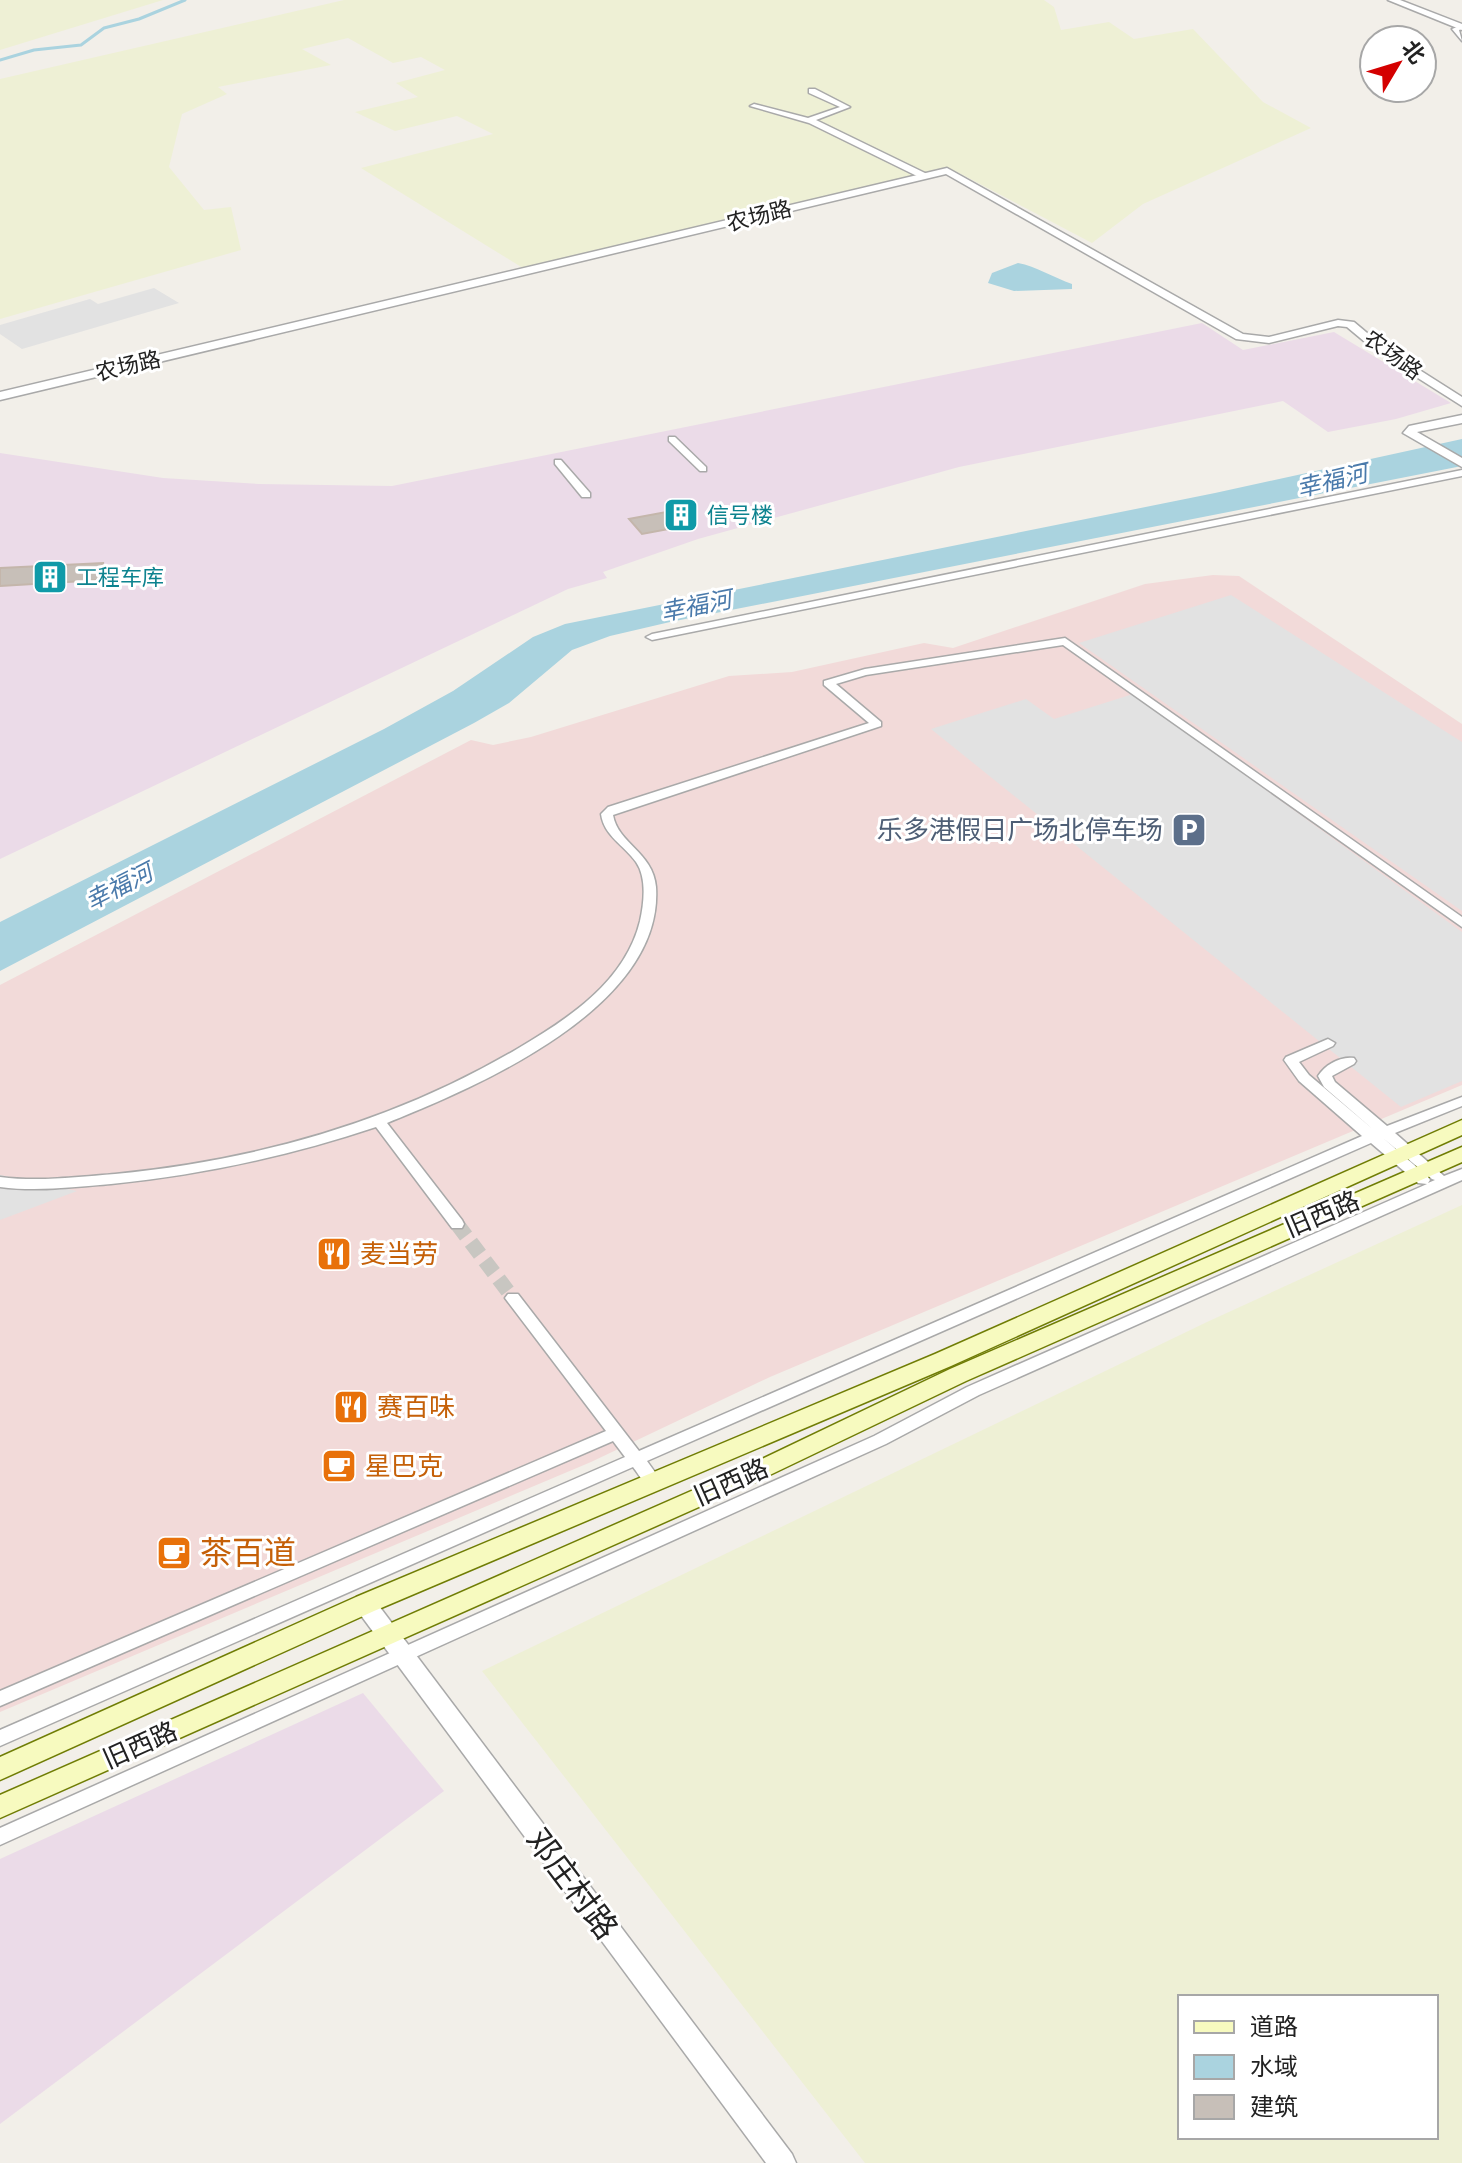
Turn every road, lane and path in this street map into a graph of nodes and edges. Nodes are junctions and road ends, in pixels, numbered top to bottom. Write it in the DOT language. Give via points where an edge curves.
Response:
graph roads {
  1 [pos="1392,0"];
  2 [pos="1462,27"];
  3 [pos="1462,39"];
  4 [pos="812,91"];
  5 [pos="754,106"];
  6 [pos="809,120"];
  7 [pos="924,176"];
  8 [pos="0,396"];
  9 [pos="1462,402"];
  10 [pos="1462,419"];
  11 [pos="672,439"];
  12 [pos="558,462"];
  13 [pos="1462,463"];
  14 [pos="703,469"];
  15 [pos="1462,473"];
  16 [pos="586,495"];
  17 [pos="652,637"];
  18 [pos="1462,923"];
  19 [pos="1328,1043"];
  20 [pos="1349,1061"];
  21 [pos="1462,1101"];
  22 [pos="379,1122"];
  23 [pos="1462,1127"];
  24 [pos="1390,1144"];
  25 [pos="1462,1154"];
  26 [pos="1462,1174"];
  27 [pos="1430,1178"];
  28 [pos="0,1182"];
  29 [pos="457,1224"];
  30 [pos="513,1298"];
  31 [pos="616,1433"];
  32 [pos="635,1458"];
  33 [pos="654,1482"];
  34 [pos="365,1604"];
  35 [pos="386,1635"];
  36 [pos="402,1657"];
  37 [pos="0,1699"];
  38 [pos="0,1738"];
  39 [pos="0,1769"];
  40 [pos="0,1807"];
  41 [pos="0,1837"];
  42 [pos="782,2163"];
  1 -- 2 [label="street"];
  2 -- 3 [label="street" via="1455,29"];
  4 -- 6 [label="street" via="846,107"];
  5 -- 6 [label="street"];
  6 -- 7 [label="street"];
  7 -- 8 [label="street, 农场路"];
  7 -- 9 [label="street, 农场路" via="947,171 1240,337 1269,340 1350,324"];
  10 -- 13 [label="street" via="1409,433"];
  11 -- 14 [label="street"];
  12 -- 16 [label="street"];
  15 -- 17 [label="street"];
  18 -- 22 [label="street" via="1065,641 865,672 828,683 877,724 607,814 609,824 645,867 648,881 646,924 636,954 620,976 586,1008 515,1057"];
  19 -- 24 [label="street" via="1291,1060 1304,1078"];
  20 -- 24 [label="street" via="1325,1076"];
  21 -- 24 [label="street"];
  22 -- 28 [label="street" via="304,1146 174,1173"];
  22 -- 29 [label="street"];
  23 -- 24 [label="main road, 旧西路"];
  24 -- 27 [label="street"];
  24 -- 32 [label="street" via="1335,1152"];
  24 -- 33 [label="main road, 旧西路" via="943,1360"];
  25 -- 27 [label="main road, 旧西路"];
  26 -- 27 [label="street"];
  27 -- 35 [label="main road, 旧西路" via="1301,1223"];
  27 -- 36 [label="street" via="973,1391 880,1440"];
  30 -- 31 [label="street"];
  31 -- 32 [label="street"];
  31 -- 37 [label="street"];
  32 -- 33 [label="street"];
  32 -- 38 [label="street"];
  33 -- 34 [label="main road, 旧西路"];
  34 -- 35 [label="street, 邓庄村路"];
  34 -- 39 [label="main road, 旧西路"];
  35 -- 36 [label="street, 邓庄村路"];
  35 -- 40 [label="main road, 旧西路"];
  36 -- 41 [label="street"];
  36 -- 42 [label="street, 邓庄村路"];
}
